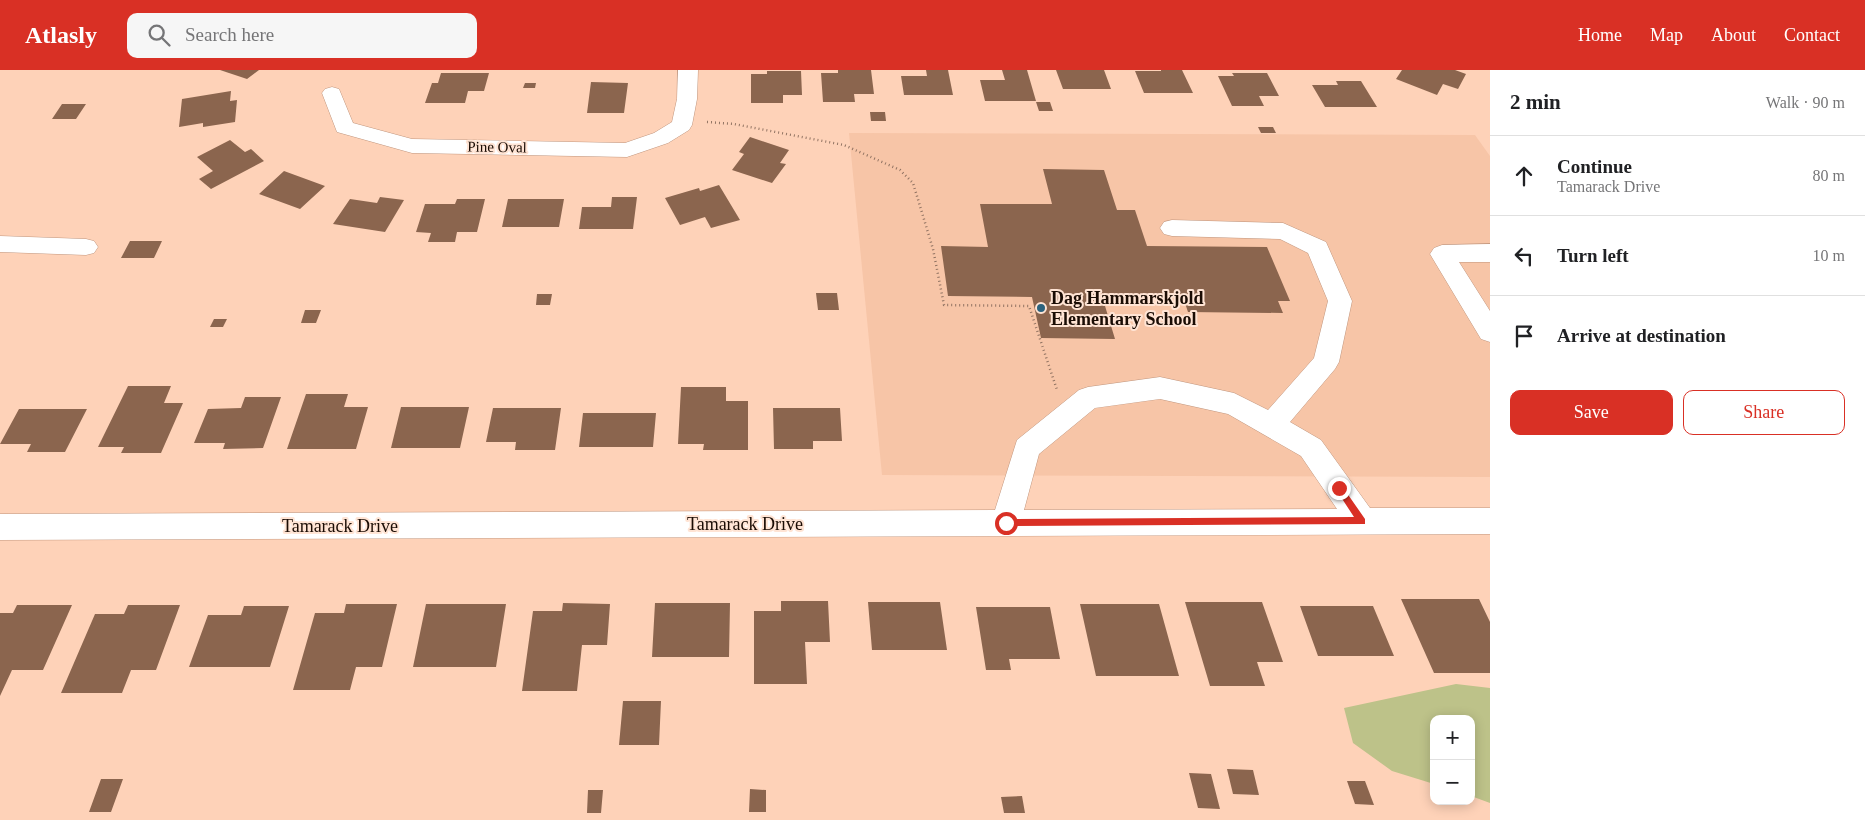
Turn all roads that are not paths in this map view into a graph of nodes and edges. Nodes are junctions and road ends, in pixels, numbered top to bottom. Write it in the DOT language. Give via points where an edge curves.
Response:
graph roads {
  1 [pos="688,70"];
  2 [pos="332,93"];
  3 [pos="1172,228"];
  4 [pos="0,244"];
  5 [pos="86,247"];
  6 [pos="1490,253"];
  7 [pos="1490,332"];
  8 [pos="1271,425"];
  9 [pos="1362,521"];
  10 [pos="1490,521"];
  11 [pos="1006,523"];
  12 [pos="0,527"];
  1 -- 2 [label="street, Pine Oval" via="682,125 661,138 627,150 412,146 344,126"];
  3 -- 8 [label="street" via="1283,231 1318,248 1340,301 1326,362"];
  4 -- 5 [label="street"];
  6 -- 7 [label="street" via="1442,254"];
  8 -- 9 [label="street" via="1311,448"];
  8 -- 11 [label="street" via="1234,404 1160,388 1088,398 1027,448"];
  9 -- 10 [label="street, Tamarack Drive"];
  9 -- 11 [label="street, Tamarack Drive"];
  11 -- 12 [label="street, Tamarack Drive"];
}
